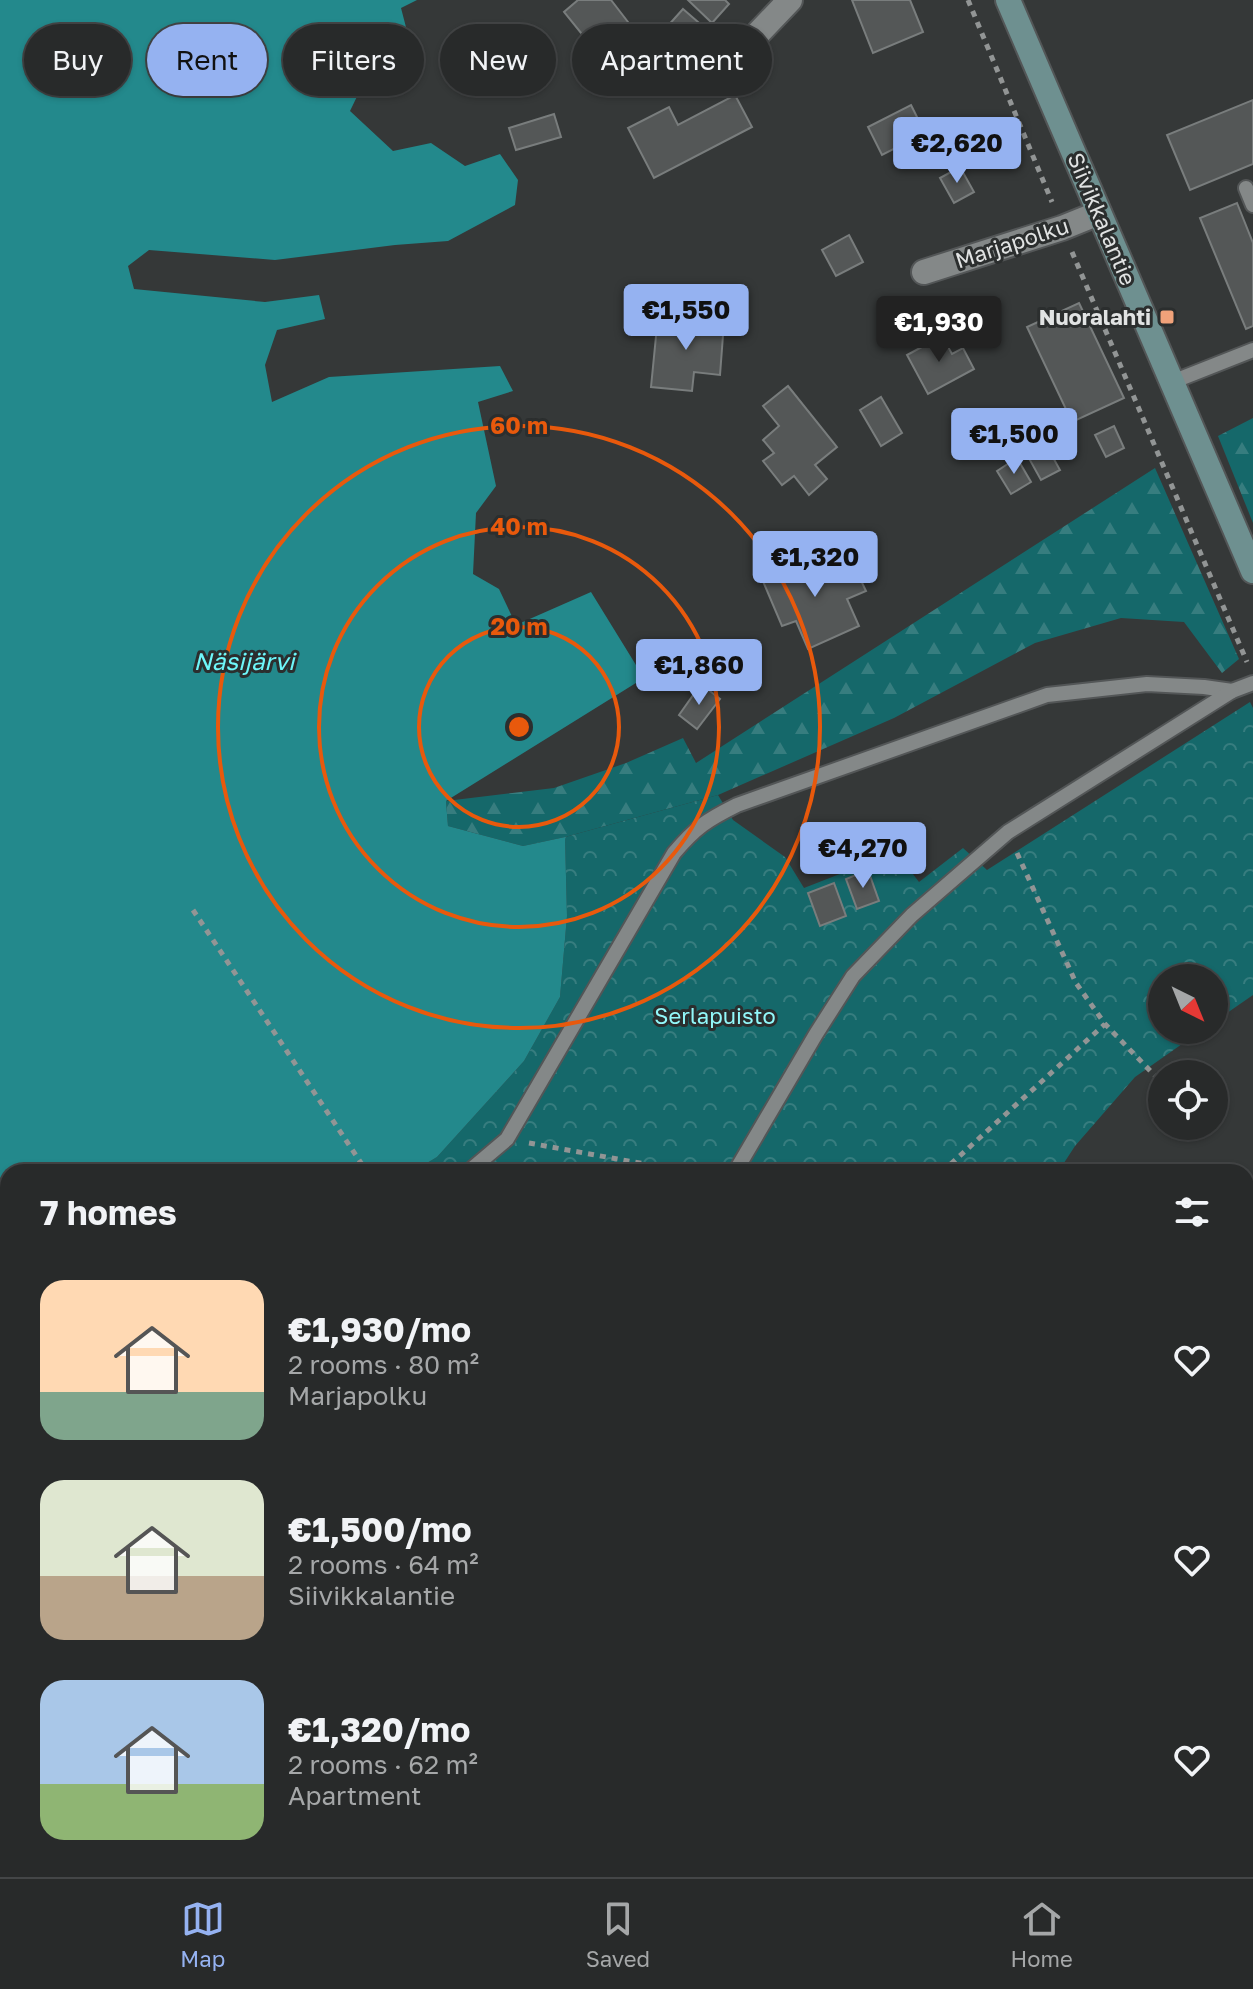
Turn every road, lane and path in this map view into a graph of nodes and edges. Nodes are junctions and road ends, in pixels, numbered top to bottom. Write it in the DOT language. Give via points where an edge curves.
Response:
graph roads {
  1 [pos="790,0"];
  2 [pos="968,0"];
  3 [pos="1008,0"];
  4 [pos="767,24"];
  5 [pos="1246,188"];
  6 [pos="1253,205"];
  7 [pos="1099,213"];
  8 [pos="1062,228"];
  9 [pos="924,272"];
  10 [pos="1253,350"];
  11 [pos="1172,382"];
  12 [pos="1253,571"];
  13 [pos="1248,664"];
  14 [pos="1253,683"];
  15 [pos="1232,691"];
  16 [pos="1008,832"];
  17 [pos="193,910"];
  18 [pos="1105,1024"];
  19 [pos="1148,1069"];
  20 [pos="507,1139"];
  21 [pos="362,1164"];
  22 [pos="477,1164"];
  23 [pos="645,1164"];
  24 [pos="740,1164"];
  25 [pos="951,1164"];
  1 -- 4 [label="street"];
  2 -- 8 [label="path"];
  3 -- 7 [label="main road, Siivikkalantie"];
  5 -- 6 [label="lane"];
  7 -- 8 [label="street, Marjapolku"];
  7 -- 11 [label="main road, Siivikkalantie"];
  8 -- 9 [label="street, Marjapolku"];
  8 -- 13 [label="path"];
  10 -- 11 [label="lane"];
  11 -- 12 [label="main road, Siivikkalantie"];
  14 -- 15 [label="lane"];
  15 -- 16 [label="lane"];
  15 -- 20 [label="lane" via="1147,684 1047,695 710,818 674,853"];
  16 -- 18 [label="path" via="1076,983"];
  16 -- 24 [label="lane" via="912,915 853,976"];
  17 -- 21 [label="path"];
  18 -- 19 [label="path"];
  18 -- 25 [label="path"];
  20 -- 22 [label="lane"];
  20 -- 23 [label="path"];
}
